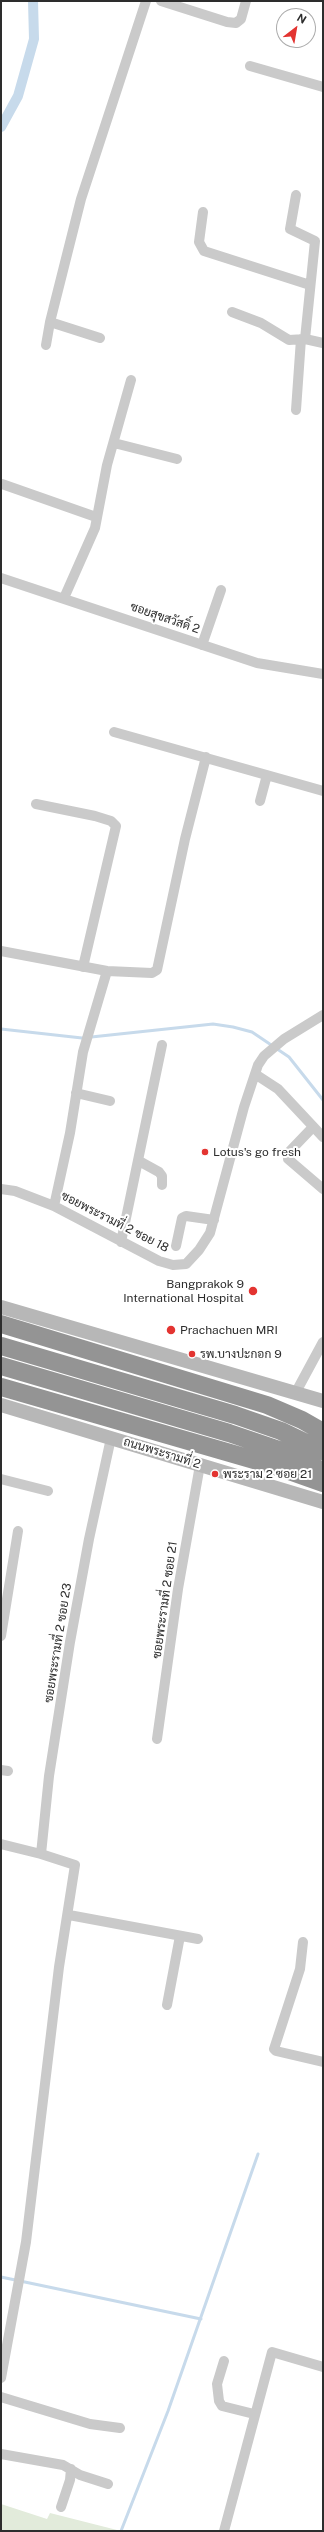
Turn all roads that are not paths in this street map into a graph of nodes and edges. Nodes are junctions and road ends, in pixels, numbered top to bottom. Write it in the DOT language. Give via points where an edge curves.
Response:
graph roads {
  1 [pos="146,1"];
  2 [pos="161,1"];
  3 [pos="246,1"];
  4 [pos="250,66"];
  5 [pos="323,87"];
  6 [pos="296,195"];
  7 [pos="203,212"];
  8 [pos="310,285"];
  9 [pos="232,312"];
  10 [pos="50,322"];
  11 [pos="100,338"];
  12 [pos="303,339"];
  13 [pos="323,343"];
  14 [pos="46,345"];
  15 [pos="132,380"];
  16 [pos="296,410"];
  17 [pos="114,443"];
  18 [pos="177,459"];
  19 [pos="2,484"];
  20 [pos="96,518"];
  21 [pos="1,578"];
  22 [pos="221,590"];
  23 [pos="64,598"];
  24 [pos="202,645"];
  25 [pos="323,674"];
  26 [pos="114,732"];
  27 [pos="206,757"];
  28 [pos="267,775"];
  29 [pos="323,791"];
  30 [pos="260,801"];
  31 [pos="36,804"];
  32 [pos="1,951"];
  33 [pos="83,967"];
  34 [pos="107,971"];
  35 [pos="323,1015"];
  36 [pos="162,1045"];
  37 [pos="255,1074"];
  38 [pos="76,1093"];
  39 [pos="110,1101"];
  40 [pos="313,1127"];
  41 [pos="323,1137"];
  42 [pos="139,1161"];
  43 [pos="162,1185"];
  44 [pos="1,1189"];
  45 [pos="323,1189"];
  46 [pos="54,1206"];
  47 [pos="214,1220"];
  48 [pos="121,1242"];
  49 [pos="176,1246"];
  50 [pos="1,1307"];
  51 [pos="1,1324"];
  52 [pos="1,1340"];
  53 [pos="323,1342"];
  54 [pos="1,1346"];
  55 [pos="1,1366"];
  56 [pos="1,1370"];
  57 [pos="1,1387"];
  58 [pos="296,1392"];
  59 [pos="323,1401"];
  60 [pos="1,1405"];
  61 [pos="323,1432"];
  62 [pos="111,1438"];
  63 [pos="323,1440"];
  64 [pos="323,1450"];
  65 [pos="200,1465"];
  66 [pos="323,1472"];
  67 [pos="1,1479"];
  68 [pos="323,1483"];
  69 [pos="48,1491"];
  70 [pos="323,1502"];
  71 [pos="18,1531"];
  72 [pos="1,1636"];
  73 [pos="157,1739"];
  74 [pos="1,1844"];
  75 [pos="41,1854"];
  76 [pos="69,1915"];
  77 [pos="180,1936"];
  78 [pos="198,1939"];
  79 [pos="303,1942"];
  80 [pos="167,2004"];
  81 [pos="323,2062"];
  82 [pos="224,2361"];
  83 [pos="323,2367"];
  84 [pos="1,2378"];
  85 [pos="1,2397"];
  86 [pos="254,2414"];
  87 [pos="120,2428"];
  88 [pos="1,2454"];
  89 [pos="71,2469"];
  90 [pos="108,2484"];
  91 [pos="61,2507"];
  92 [pos="224,2531"];
  1 -- 10 [label="street" via="81,199"];
  2 -- 3 [label="street" via="236,23 241,19"];
  4 -- 5 [label="street"];
  6 -- 8 [label="street" via="291,231 315,240"];
  7 -- 8 [label="street" via="198,242 204,252"];
  8 -- 12 [label="street"];
  9 -- 12 [label="street" via="262,323 289,340"];
  10 -- 11 [label="street"];
  10 -- 14 [label="street"];
  12 -- 13 [label="street"];
  12 -- 16 [label="street"];
  15 -- 17 [label="street"];
  17 -- 18 [label="street"];
  17 -- 20 [label="street"];
  19 -- 20 [label="street"];
  20 -- 23 [label="street" via="95,528"];
  21 -- 23 [label="street, ซอยสุขสวัสดิ์ 2"];
  22 -- 24 [label="street"];
  23 -- 24 [label="street, ซอยสุขสวัสดิ์ 2"];
  24 -- 25 [label="street, ซอยสุขสวัสดิ์ 2" via="257,663"];
  26 -- 27 [label="street"];
  27 -- 28 [label="street"];
  27 -- 34 [label="street" via="185,839 157,970 152,973"];
  28 -- 29 [label="street"];
  28 -- 30 [label="street"];
  31 -- 33 [label="street" via="95,816 111,821 116,826"];
  32 -- 33 [label="street"];
  33 -- 34 [label="street"];
  34 -- 38 [label="street" via="88,1033"];
  35 -- 37 [label="street, ซอยพระรามที่ 2 ซอย 18" via="284,1039 264,1056"];
  36 -- 42 [label="street"];
  37 -- 40 [label="street" via="278,1089"];
  37 -- 47 [label="street, ซอยพระรามที่ 2 ซอย 18"];
  38 -- 39 [label="street"];
  38 -- 46 [label="street"];
  40 -- 41 [label="street"];
  40 -- 45 [label="street" via="290,1151 288,1159"];
  42 -- 43 [label="street" via="159,1172"];
  42 -- 48 [label="street"];
  44 -- 46 [label="street, ซอยพระรามที่ 2 ซอย 18" via="15,1191"];
  46 -- 48 [label="street, ซอยพระรามที่ 2 ซอย 18"];
  47 -- 48 [label="street, ซอยพระรามที่ 2 ซอย 18" via="199,1250 186,1264 173,1265 159,1261"];
  47 -- 49 [label="street" via="186,1216 182,1218"];
  50 -- 58 [label="main road"];
  51 -- 61 [label="highway" via="246,1398 286,1412"];
  52 -- 63 [label="highway" via="274,1419"];
  53 -- 58 [label="street"];
  54 -- 64 [label="highway" via="235,1415 281,1431"];
  55 -- 66 [label="highway" via="229,1433 279,1450"];
  56 -- 66 [label="highway" via="272,1451"];
  57 -- 68 [label="highway" via="276,1466"];
  58 -- 59 [label="main road"];
  60 -- 62 [label="main road, ถนนพระรามที่ 2"];
  62 -- 65 [label="main road, ถนนพระรามที่ 2"];
  62 -- 75 [label="street, ซอยพระรามที่ 2 ซอย 23" via="70,1642 49,1776"];
  65 -- 70 [label="main road, ถนนพระรามที่ 2"];
  65 -- 73 [label="street, ซอยพระรามที่ 2 ซอย 21" via="178,1589"];
  67 -- 69 [label="street"];
  71 -- 72 [label="street"];
  74 -- 75 [label="street"];
  75 -- 76 [label="street" via="75,1865"];
  76 -- 77 [label="street"];
  76 -- 84 [label="street" via="59,1967 40,2136"];
  77 -- 78 [label="street"];
  77 -- 80 [label="street"];
  79 -- 81 [label="street" via="300,1969 274,2049 276,2052"];
  82 -- 86 [label="street" via="217,2384 222,2406"];
  83 -- 86 [label="street" via="272,2352"];
  85 -- 87 [label="street" via="90,2424"];
  86 -- 92 [label="street"];
  88 -- 89 [label="street" via="63,2465"];
  89 -- 90 [label="street" via="95,2481"];
  89 -- 91 [label="street"];
}
